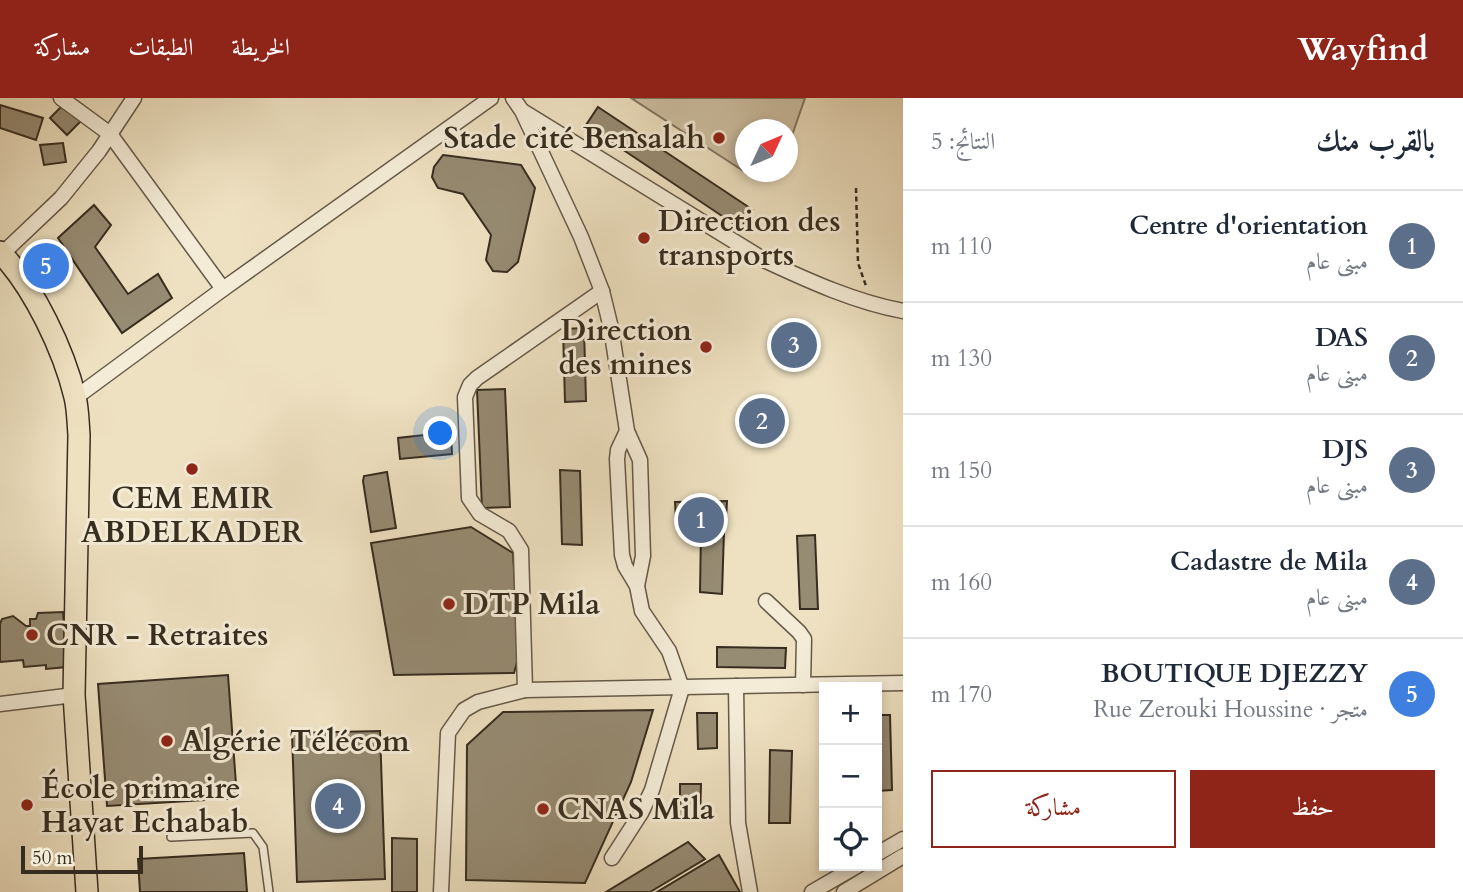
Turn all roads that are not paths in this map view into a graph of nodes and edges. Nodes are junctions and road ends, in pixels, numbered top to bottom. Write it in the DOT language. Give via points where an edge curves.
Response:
graph roads {
  1 [pos="61,98"];
  2 [pos="134,98"];
  3 [pos="491,98"];
  4 [pos="513,98"];
  5 [pos="522,111"];
  6 [pos="110,134"];
  7 [pos="1,253"];
  8 [pos="223,289"];
  9 [pos="602,291"];
  10 [pos="903,311"];
  11 [pos="75,398"];
  12 [pos="627,430"];
  13 [pos="637,586"];
  14 [pos="766,601"];
  15 [pos="903,683"];
  16 [pos="803,685"];
  17 [pos="736,686"];
  18 [pos="682,688"];
  19 [pos="525,690"];
  20 [pos="74,695"];
  21 [pos="0,704"];
  22 [pos="172,837"];
  23 [pos="903,839"];
  24 [pos="882,851"];
  25 [pos="903,856"];
  26 [pos="612,858"];
  27 [pos="848,871"];
  28 [pos="87,892"];
  29 [pos="269,892"];
  30 [pos="441,892"];
  31 [pos="750,892"];
  32 [pos="812,892"];
  33 [pos="844,892"];
  1 -- 6 [label="street"];
  2 -- 6 [label="street"];
  3 -- 8 [label="street"];
  4 -- 5 [label="street"];
  5 -- 9 [label="street"];
  5 -- 10 [label="street" via="766,261 808,281"];
  6 -- 7 [label="street" via="61,198"];
  6 -- 8 [label="street"];
  7 -- 11 [label="main road" via="43,316"];
  8 -- 11 [label="street"];
  9 -- 12 [label="street"];
  9 -- 19 [label="street" via="477,377 465,397 469,498 480,514 509,531 521,550"];
  11 -- 20 [label="main road" via="79,435"];
  12 -- 13 [label="street" via="640,460 643,556"];
  12 -- 13 [label="street" via="618,450 618,510 622,555"];
  13 -- 18 [label="street" via="642,611 669,651"];
  14 -- 16 [label="street" via="804,639"];
  15 -- 16 [label="street"];
  16 -- 17 [label="street"];
  17 -- 18 [label="street"];
  17 -- 31 [label="street" via="738,822"];
  18 -- 19 [label="street"];
  18 -- 26 [label="street" via="652,790"];
  19 -- 30 [label="street" via="478,702 464,710 448,733"];
  20 -- 21 [label="street"];
  20 -- 28 [label="main road"];
  22 -- 29 [label="lane" via="253,833 263,848"];
  23 -- 24 [label="street"];
  25 -- 33 [label="street"];
  27 -- 32 [label="street"];
}
